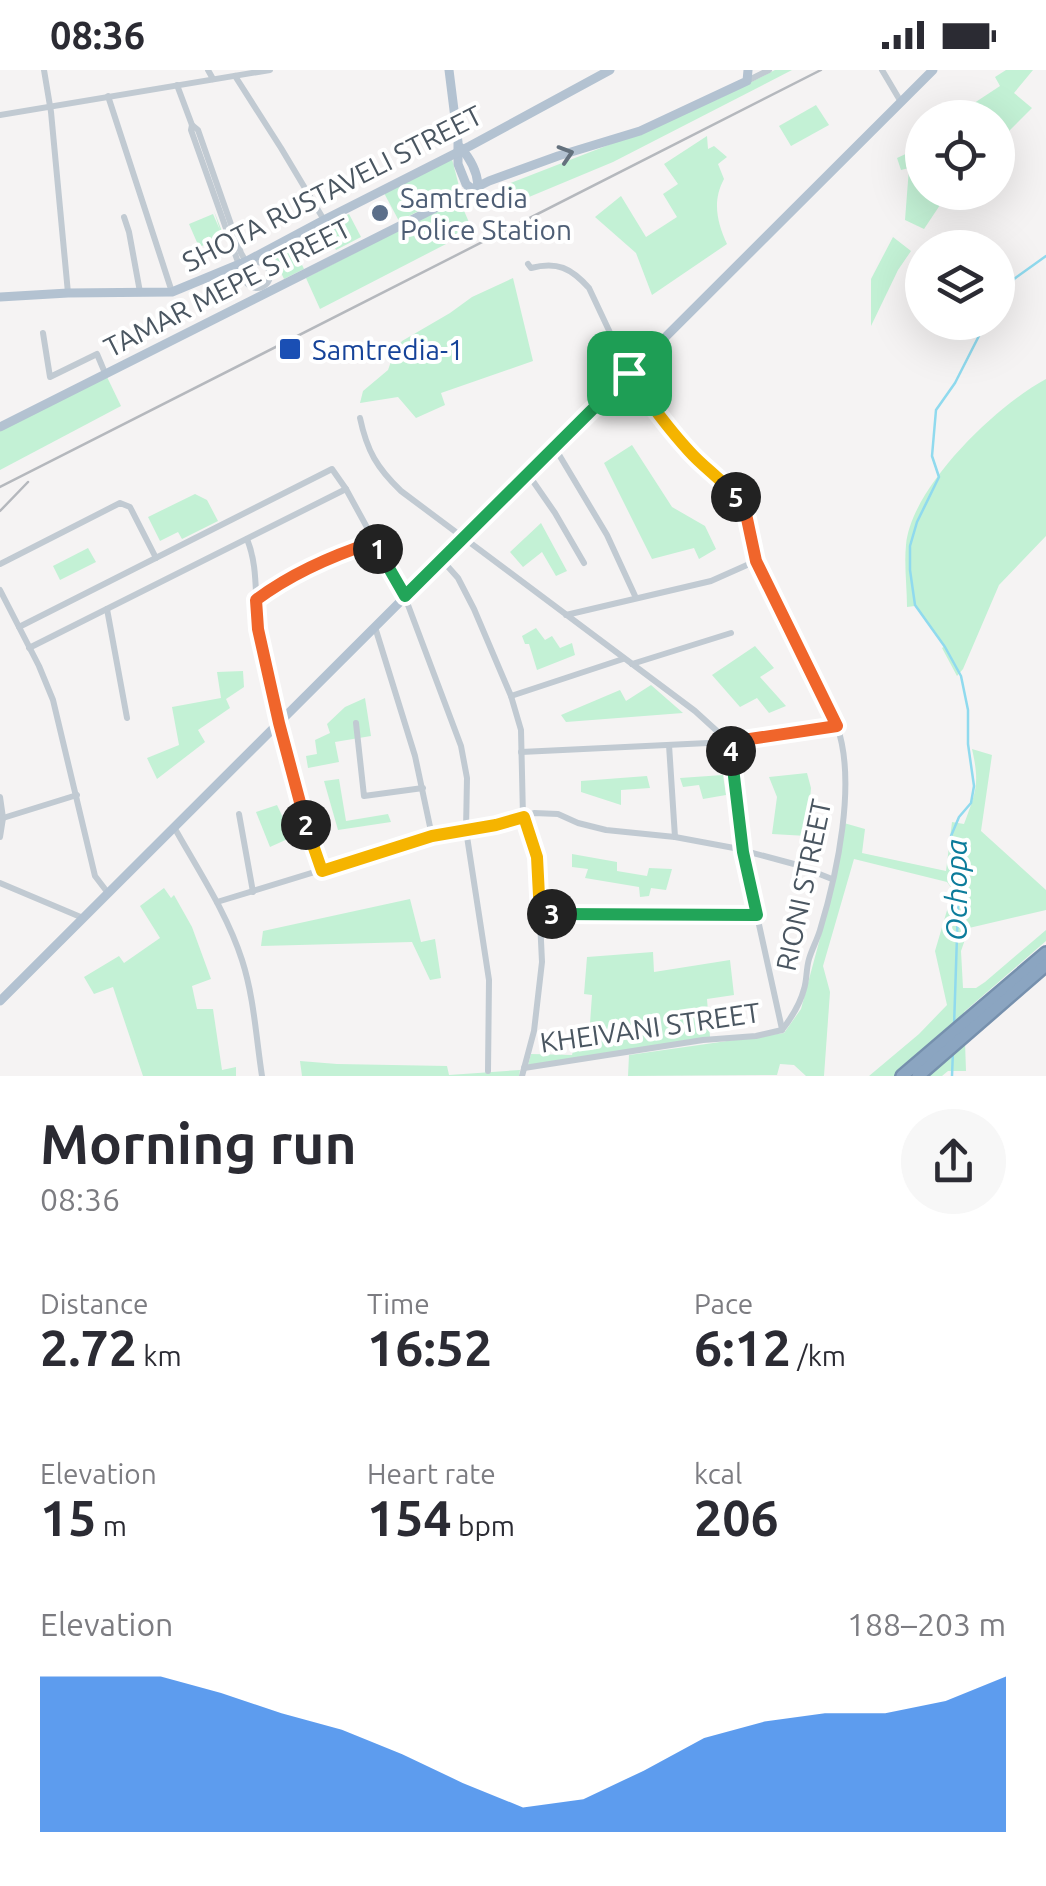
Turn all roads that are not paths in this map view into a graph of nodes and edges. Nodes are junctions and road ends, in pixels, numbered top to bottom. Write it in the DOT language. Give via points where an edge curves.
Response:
graph roads {
  1 [pos="44,70"];
  2 [pos="208,70"];
  3 [pos="270,70"];
  4 [pos="449,70"];
  5 [pos="610,70"];
  6 [pos="769,70"];
  7 [pos="882,70"];
  8 [pos="934,70"];
  9 [pos="747,75"];
  10 [pos="234,76"];
  11 [pos="213,79"];
  12 [pos="177,85"];
  13 [pos="108,96"];
  14 [pos="902,102"];
  15 [pos="50,105"];
  16 [pos="0,115"];
  17 [pos="459,150"];
  18 [pos="475,188"];
  19 [pos="124,217"];
  20 [pos="324,220"];
  21 [pos="528,264"];
  22 [pos="247,265"];
  23 [pos="264,288"];
  24 [pos="172,292"];
  25 [pos="68,293"];
  26 [pos="140,294"];
  27 [pos="0,297"];
  28 [pos="43,334"];
  29 [pos="105,373"];
  30 [pos="629,373"];
  31 [pos="360,418"];
  32 [pos="0,428"];
  33 [pos="555,448"];
  34 [pos="528,474"];
  35 [pos="346,489"];
  36 [pos="464,538"];
  37 [pos="247,539"];
  38 [pos="374,542"];
  39 [pos="156,558"];
  40 [pos="442,560"];
  41 [pos="756,561"];
  42 [pos="584,563"];
  43 [pos="0,564"];
  44 [pos="0,590"];
  45 [pos="405,596"];
  46 [pos="636,598"];
  47 [pos="256,600"];
  48 [pos="107,609"];
  49 [pos="565,615"];
  50 [pos="375,627"];
  51 [pos="19,628"];
  52 [pos="732,633"];
  53 [pos="29,648"];
  54 [pos="627,662"];
  55 [pos="511,696"];
  56 [pos="127,718"];
  57 [pos="279,723"];
  58 [pos="356,723"];
  59 [pos="837,726"];
  60 [pos="730,742"];
  61 [pos="669,745"];
  62 [pos="521,752"];
  63 [pos="423,788"];
  64 [pos="77,795"];
  65 [pos="0,797"];
  66 [pos="239,814"];
  67 [pos="524,817"];
  68 [pos="3,818"];
  69 [pos="174,827"];
  70 [pos="466,830"];
  71 [pos="0,836"];
  72 [pos="432,836"];
  73 [pos="675,837"];
  74 [pos="743,852"];
  75 [pos="322,871"];
  76 [pos="832,879"];
  77 [pos="0,883"];
  78 [pos="253,892"];
  79 [pos="108,893"];
  80 [pos="216,902"];
  81 [pos="540,915"];
  82 [pos="757,915"];
  83 [pos="83,918"];
  84 [pos="1046,952"];
  85 [pos="1046,966"];
  86 [pos="0,1001"];
  87 [pos="982,1014"];
  88 [pos="782,1030"];
  89 [pos="923,1067"];
  90 [pos="488,1071"];
  91 [pos="523,1072"];
  92 [pos="262,1076"];
  93 [pos="902,1076"];
  1 -- 15 [label="street"];
  2 -- 11 [label="street"];
  3 -- 10 [label="street"];
  4 -- 17 [label="main road"];
  5 -- 17 [label="main road, SHOTA RUSTAVELI STREET"];
  6 -- 9 [label="street"];
  7 -- 14 [label="street"];
  8 -- 14 [label="main road"];
  18 -- 9 [label="main road, TAMAR MEPE STREET, one-way" via="640,131"];
  10 -- 11 [label="street"];
  10 -- 20 [label="street"];
  11 -- 12 [label="street"];
  12 -- 13 [label="street"];
  12 -- 22 [label="street"];
  13 -- 15 [label="street"];
  13 -- 24 [label="street"];
  14 -- 30 [label="main road"];
  15 -- 16 [label="street"];
  15 -- 25 [label="street"];
  17 -- 18 [label="main road" via="466,184"];
  17 -- 20 [label="main road, SHOTA RUSTAVELI STREET"];
  18 -- 23 [label="main road, TAMAR MEPE STREET"];
  19 -- 26 [label="street"];
  20 -- 22 [label="main road, SHOTA RUSTAVELI STREET"];
  21 -- 30 [label="street, RIONI STREET" via="548,264 580,278"];
  22 -- 23 [label="street" via="245,282"];
  22 -- 23 [label="street" via="267,267"];
  22 -- 24 [label="main road, SHOTA RUSTAVELI STREET"];
  23 -- 29 [label="main road, TAMAR MEPE STREET"];
  24 -- 26 [label="main road, SHOTA RUSTAVELI STREET"];
  25 -- 26 [label="main road, SHOTA RUSTAVELI STREET"];
  25 -- 27 [label="main road, SHOTA RUSTAVELI STREET"];
  28 -- 29 [label="street" via="50,376 96,354"];
  29 -- 32 [label="main road, TAMAR MEPE STREET"];
  30 -- 33 [label="main road"];
  30 -- 41 [label="street, RIONI STREET" via="692,455 738,500"];
  31 -- 36 [label="street" via="380,470"];
  33 -- 34 [label="main road"];
  33 -- 46 [label="street"];
  34 -- 36 [label="main road"];
  34 -- 42 [label="street"];
  35 -- 37 [label="street"];
  35 -- 38 [label="street"];
  35 -- 39 [label="street" via="332,469"];
  36 -- 40 [label="main road"];
  36 -- 49 [label="street"];
  37 -- 47 [label="street"];
  37 -- 48 [label="street"];
  38 -- 45 [label="street"];
  38 -- 47 [label="street" via="311,566"];
  39 -- 43 [label="street" via="130,507 120,503"];
  39 -- 51 [label="street"];
  40 -- 45 [label="main road"];
  40 -- 55 [label="street" via="474,609"];
  41 -- 46 [label="street" via="711,581"];
  41 -- 59 [label="street, RIONI STREET"];
  44 -- 51 [label="street"];
  45 -- 50 [label="main road"];
  45 -- 70 [label="street" via="461,746"];
  46 -- 49 [label="street"];
  47 -- 57 [label="street"];
  48 -- 53 [label="street"];
  48 -- 56 [label="street"];
  49 -- 54 [label="street"];
  50 -- 57 [label="main road"];
  50 -- 63 [label="street"];
  51 -- 53 [label="street"];
  52 -- 54 [label="street"];
  53 -- 64 [label="street" via="53,700"];
  54 -- 55 [label="street"];
  54 -- 60 [label="street"];
  55 -- 62 [label="street"];
  57 -- 69 [label="main road"];
  57 -- 75 [label="street"];
  58 -- 63 [label="street" via="364,796"];
  59 -- 60 [label="street"];
  59 -- 76 [label="street, RIONI STREET" via="847,784"];
  60 -- 61 [label="street"];
  60 -- 74 [label="street"];
  61 -- 62 [label="street"];
  61 -- 73 [label="street"];
  62 -- 67 [label="street"];
  63 -- 72 [label="street"];
  64 -- 68 [label="street"];
  64 -- 79 [label="street" via="95,876"];
  65 -- 68 [label="street"];
  66 -- 78 [label="street"];
  67 -- 70 [label="street"];
  67 -- 73 [label="street" via="558,814 606,830"];
  67 -- 81 [label="street" via="537,857"];
  68 -- 71 [label="street"];
  69 -- 79 [label="main road"];
  69 -- 80 [label="street"];
  70 -- 72 [label="street"];
  70 -- 90 [label="street" via="489,980"];
  72 -- 75 [label="street"];
  73 -- 74 [label="street"];
  74 -- 76 [label="street"];
  74 -- 82 [label="street"];
  75 -- 78 [label="street"];
  76 -- 88 [label="street, RIONI STREET" via="798,1007"];
  77 -- 83 [label="street"];
  78 -- 80 [label="street"];
  79 -- 83 [label="main road"];
  80 -- 92 [label="street" via="242,960"];
  81 -- 82 [label="street"];
  81 -- 91 [label="street" via="542,962"];
  82 -- 88 [label="street"];
  83 -- 86 [label="main road"];
  84 -- 87 [label="highway"];
  85 -- 87 [label="highway"];
  87 -- 89 [label="highway"];
  88 -- 91 [label="street, KHEIVANI STREET"];
  89 -- 93 [label="highway"];
}
